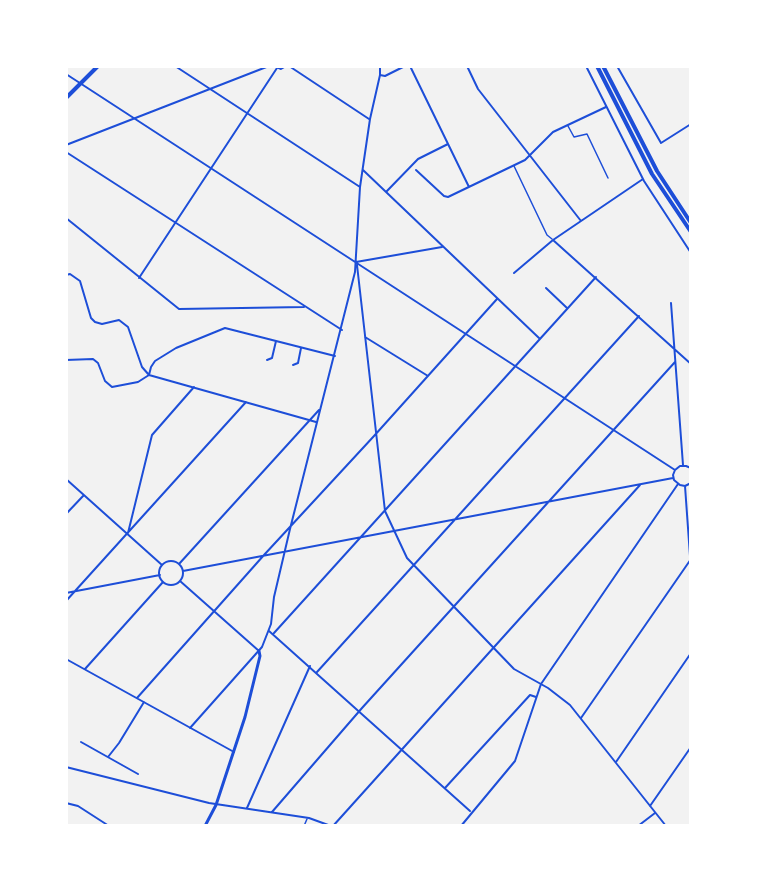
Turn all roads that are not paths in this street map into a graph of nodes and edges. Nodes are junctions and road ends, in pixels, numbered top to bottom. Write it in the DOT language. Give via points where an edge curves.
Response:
graph roads {
  1 [pos="98,66"];
  2 [pos="175,66"];
  3 [pos="269,66"];
  4 [pos="288,66"];
  5 [pos="380,66"];
  6 [pos="405,66"];
  7 [pos="410,66"];
  8 [pos="467,66"];
  9 [pos="586,66"];
  10 [pos="597,66"];
  11 [pos="603,66"];
  12 [pos="617,66"];
  13 [pos="275,67"];
  14 [pos="66,74"];
  15 [pos="380,75"];
  16 [pos="81,83"];
  17 [pos="210,89"];
  18 [pos="66,98"];
  19 [pos="606,106"];
  20 [pos="247,113"];
  21 [pos="135,118"];
  22 [pos="370,119"];
  23 [pos="691,124"];
  24 [pos="567,125"];
  25 [pos="448,144"];
  26 [pos="66,145"];
  27 [pos="66,152"];
  28 [pos="530,156"];
  29 [pos="514,166"];
  30 [pos="211,168"];
  31 [pos="363,170"];
  32 [pos="416,170"];
  33 [pos="608,178"];
  34 [pos="643,179"];
  35 [pos="360,187"];
  36 [pos="469,187"];
  37 [pos="387,192"];
  38 [pos="66,218"];
  39 [pos="581,221"];
  40 [pos="175,223"];
  41 [pos="691,223"];
  42 [pos="691,232"];
  43 [pos="553,240"];
  44 [pos="443,247"];
  45 [pos="691,254"];
  46 [pos="356,262"];
  47 [pos="514,273"];
  48 [pos="66,275"];
  49 [pos="139,278"];
  50 [pos="596,278"];
  51 [pos="546,288"];
  52 [pos="351,289"];
  53 [pos="360,289"];
  54 [pos="497,299"];
  55 [pos="671,303"];
  56 [pos="304,307"];
  57 [pos="567,308"];
  58 [pos="639,316"];
  59 [pos="342,330"];
  60 [pos="466,333"];
  61 [pos="366,337"];
  62 [pos="539,338"];
  63 [pos="276,341"];
  64 [pos="301,348"];
  65 [pos="675,349"];
  66 [pos="335,356"];
  67 [pos="66,360"];
  68 [pos="267,360"];
  69 [pos="675,362"];
  70 [pos="691,364"];
  71 [pos="293,365"];
  72 [pos="516,366"];
  73 [pos="149,375"];
  74 [pos="428,376"];
  75 [pos="194,387"];
  76 [pos="565,398"];
  77 [pos="246,402"];
  78 [pos="321,408"];
  79 [pos="309,420"];
  80 [pos="317,422"];
  81 [pos="614,430"];
  82 [pos="377,433"];
  83 [pos="683,465"];
  84 [pos="691,468"];
  85 [pos="675,470"];
  86 [pos="674,478"];
  87 [pos="66,479"];
  88 [pos="691,483"];
  89 [pos="641,484"];
  90 [pos="678,484"];
  91 [pos="685,486"];
  92 [pos="84,495"];
  93 [pos="549,501"];
  94 [pos="307,509"];
  95 [pos="385,511"];
  96 [pos="66,514"];
  97 [pos="293,515"];
  98 [pos="130,520"];
  99 [pos="454,520"];
  100 [pos="135,525"];
  101 [pos="290,529"];
  102 [pos="393,531"];
  103 [pos="128,534"];
  104 [pos="361,537"];
  105 [pos="285,551"];
  106 [pos="264,555"];
  107 [pos="691,560"];
  108 [pos="179,564"];
  109 [pos="162,565"];
  110 [pos="413,566"];
  111 [pos="691,570"];
  112 [pos="183,571"];
  113 [pos="160,575"];
  114 [pos="180,580"];
  115 [pos="163,582"];
  116 [pos="76,591"];
  117 [pos="66,593"];
  118 [pos="66,601"];
  119 [pos="453,607"];
  120 [pos="215,612"];
  121 [pos="269,631"];
  122 [pos="274,633"];
  123 [pos="493,648"];
  124 [pos="259,651"];
  125 [pos="691,653"];
  126 [pos="66,659"];
  127 [pos="310,666"];
  128 [pos="84,669"];
  129 [pos="317,672"];
  130 [pos="540,684"];
  131 [pos="536,697"];
  132 [pos="137,698"];
  133 [pos="144,702"];
  134 [pos="360,711"];
  135 [pos="581,718"];
  136 [pos="189,728"];
  137 [pos="81,742"];
  138 [pos="691,747"];
  139 [pos="402,749"];
  140 [pos="234,752"];
  141 [pos="108,758"];
  142 [pos="616,762"];
  143 [pos="66,766"];
  144 [pos="138,774"];
  145 [pos="445,788"];
  146 [pos="66,802"];
  147 [pos="216,805"];
  148 [pos="650,806"];
  149 [pos="248,808"];
  150 [pos="272,812"];
  151 [pos="471,812"];
  152 [pos="656,813"];
  153 [pos="307,818"];
  154 [pos="109,826"];
  155 [pos="205,826"];
  156 [pos="304,826"];
  157 [pos="332,826"];
  158 [pos="461,826"];
  159 [pos="638,826"];
  160 [pos="666,826"];
  1 -- 16 [label="main road"];
  2 -- 17 [label="street"];
  3 -- 17 [label="street"];
  4 -- 13 [label="street"];
  4 -- 22 [label="street"];
  5 -- 15 [label="street"];
  6 -- 15 [label="street"];
  7 -- 25 [label="street"];
  8 -- 28 [label="street" via="478,89"];
  9 -- 19 [label="street"];
  10 -- 42 [label="main road" via="652,174"];
  11 -- 41 [label="main road" via="657,171"];
  12 -- 23 [label="street" via="661,143"];
  13 -- 20 [label="street"];
  14 -- 16 [label="street"];
  15 -- 22 [label="street"];
  16 -- 18 [label="main road"];
  16 -- 21 [label="street"];
  17 -- 20 [label="street"];
  17 -- 21 [label="street"];
  19 -- 24 [label="street"];
  19 -- 34 [label="street"];
  20 -- 30 [label="street"];
  20 -- 35 [label="street"];
  21 -- 26 [label="street"];
  21 -- 30 [label="street"];
  22 -- 31 [label="street"];
  24 -- 28 [label="street" via="553,132"];
  24 -- 33 [label="lane" via="574,137 587,134"];
  25 -- 36 [label="street"];
  25 -- 37 [label="street" via="418,159"];
  27 -- 40 [label="street"];
  28 -- 29 [label="street"];
  28 -- 39 [label="street"];
  29 -- 36 [label="street"];
  29 -- 43 [label="lane"];
  30 -- 40 [label="street"];
  30 -- 46 [label="street"];
  31 -- 35 [label="street"];
  31 -- 37 [label="street"];
  32 -- 36 [label="street" via="444,196"];
  34 -- 39 [label="street"];
  34 -- 45 [label="street"];
  35 -- 46 [label="street"];
  37 -- 44 [label="street"];
  38 -- 49 [label="street"];
  39 -- 43 [label="street"];
  40 -- 49 [label="street"];
  40 -- 56 [label="street"];
  43 -- 47 [label="street"];
  43 -- 50 [label="street"];
  44 -- 46 [label="street"];
  44 -- 54 [label="street"];
  46 -- 52 [label="street"];
  46 -- 53 [label="street"];
  46 -- 60 [label="street"];
  48 -- 73 [label="street" via="80,281 95,322 119,320 128,327 142,367"];
  49 -- 56 [label="street" via="183,310"];
  50 -- 57 [label="street"];
  50 -- 58 [label="street"];
  51 -- 57 [label="street"];
  52 -- 53 [label="street"];
  52 -- 59 [label="street"];
  53 -- 61 [label="street"];
  54 -- 60 [label="street"];
  54 -- 62 [label="street"];
  55 -- 65 [label="street"];
  56 -- 59 [label="street"];
  57 -- 62 [label="street"];
  58 -- 65 [label="street"];
  58 -- 76 [label="street"];
  59 -- 66 [label="street"];
  60 -- 72 [label="street"];
  60 -- 74 [label="street"];
  61 -- 74 [label="street"];
  61 -- 82 [label="street"];
  62 -- 72 [label="street"];
  63 -- 64 [label="street"];
  63 -- 68 [label="street" via="272,358"];
  63 -- 73 [label="street" via="225,328 176,348 155,361"];
  64 -- 66 [label="street"];
  64 -- 71 [label="street" via="298,363"];
  65 -- 69 [label="street"];
  65 -- 70 [label="street"];
  66 -- 78 [label="street"];
  67 -- 73 [label="street" via="93,359 112,387 138,382"];
  69 -- 81 [label="street"];
  69 -- 83 [label="street"];
  72 -- 76 [label="street"];
  72 -- 95 [label="street"];
  73 -- 75 [label="street"];
  74 -- 82 [label="street"];
  75 -- 77 [label="street"];
  75 -- 98 [label="street" via="152,435"];
  76 -- 81 [label="street"];
  76 -- 99 [label="street"];
  77 -- 79 [label="street"];
  77 -- 100 [label="street"];
  78 -- 79 [label="street"];
  78 -- 80 [label="street"];
  79 -- 80 [label="street"];
  79 -- 108 [label="street"];
  80 -- 97 [label="street"];
  81 -- 85 [label="street"];
  81 -- 93 [label="street"];
  82 -- 94 [label="street"];
  82 -- 95 [label="street"];
  83 -- 84 [label="street"];
  83 -- 85 [label="street"];
  85 -- 86 [label="street"];
  86 -- 89 [label="street"];
  86 -- 90 [label="street"];
  87 -- 92 [label="street"];
  88 -- 91 [label="street"];
  89 -- 93 [label="street"];
  89 -- 123 [label="street"];
  90 -- 91 [label="street"];
  90 -- 130 [label="street"];
  91 -- 107 [label="street"];
  92 -- 96 [label="street"];
  92 -- 103 [label="street"];
  93 -- 99 [label="street"];
  93 -- 119 [label="street"];
  94 -- 97 [label="street" via="298,517"];
  94 -- 101 [label="street"];
  95 -- 102 [label="street"];
  95 -- 104 [label="street"];
  97 -- 101 [label="street"];
  98 -- 100 [label="street"];
  98 -- 103 [label="street"];
  99 -- 102 [label="street"];
  99 -- 110 [label="street"];
  100 -- 103 [label="street"];
  101 -- 105 [label="street"];
  101 -- 106 [label="street"];
  102 -- 104 [label="street"];
  102 -- 110 [label="street"];
  103 -- 109 [label="street"];
  103 -- 116 [label="street"];
  104 -- 105 [label="street"];
  104 -- 122 [label="street"];
  105 -- 106 [label="street"];
  105 -- 121 [label="street"];
  106 -- 112 [label="street"];
  106 -- 120 [label="street"];
  107 -- 111 [label="street"];
  107 -- 135 [label="street"];
  108 -- 109 [label="street" via="172,561"];
  108 -- 112 [label="street"];
  109 -- 113 [label="street"];
  110 -- 119 [label="street"];
  110 -- 129 [label="street"];
  112 -- 114 [label="street"];
  113 -- 115 [label="street"];
  113 -- 116 [label="street"];
  114 -- 115 [label="street" via="174,585"];
  114 -- 120 [label="street"];
  115 -- 128 [label="street"];
  116 -- 117 [label="street"];
  116 -- 118 [label="street"];
  119 -- 123 [label="street"];
  119 -- 134 [label="street"];
  120 -- 124 [label="street"];
  120 -- 132 [label="street"];
  121 -- 122 [label="street"];
  121 -- 124 [label="street"];
  122 -- 127 [label="street"];
  123 -- 130 [label="street" via="514,669"];
  123 -- 139 [label="street"];
  124 -- 136 [label="street"];
  124 -- 140 [label="street"];
  125 -- 142 [label="street"];
  126 -- 128 [label="street"];
  127 -- 129 [label="street"];
  127 -- 149 [label="street"];
  128 -- 132 [label="street"];
  129 -- 134 [label="street"];
  130 -- 131 [label="street"];
  130 -- 135 [label="street"];
  131 -- 145 [label="street" via="530,695"];
  131 -- 151 [label="street" via="515,761"];
  132 -- 133 [label="street"];
  133 -- 136 [label="street"];
  133 -- 141 [label="street"];
  134 -- 139 [label="street"];
  134 -- 150 [label="street"];
  135 -- 142 [label="street"];
  136 -- 140 [label="street"];
  137 -- 141 [label="street"];
  138 -- 148 [label="street"];
  139 -- 145 [label="street"];
  139 -- 157 [label="street"];
  140 -- 147 [label="street"];
  141 -- 144 [label="street"];
  142 -- 148 [label="street"];
  143 -- 147 [label="street"];
  145 -- 151 [label="street"];
  146 -- 154 [label="street"];
  147 -- 149 [label="street"];
  147 -- 155 [label="street"];
  148 -- 152 [label="street"];
  149 -- 150 [label="street"];
  150 -- 153 [label="street"];
  151 -- 158 [label="street"];
  152 -- 159 [label="street"];
  152 -- 160 [label="street"];
  153 -- 156 [label="lane"];
  153 -- 157 [label="street"];
}
